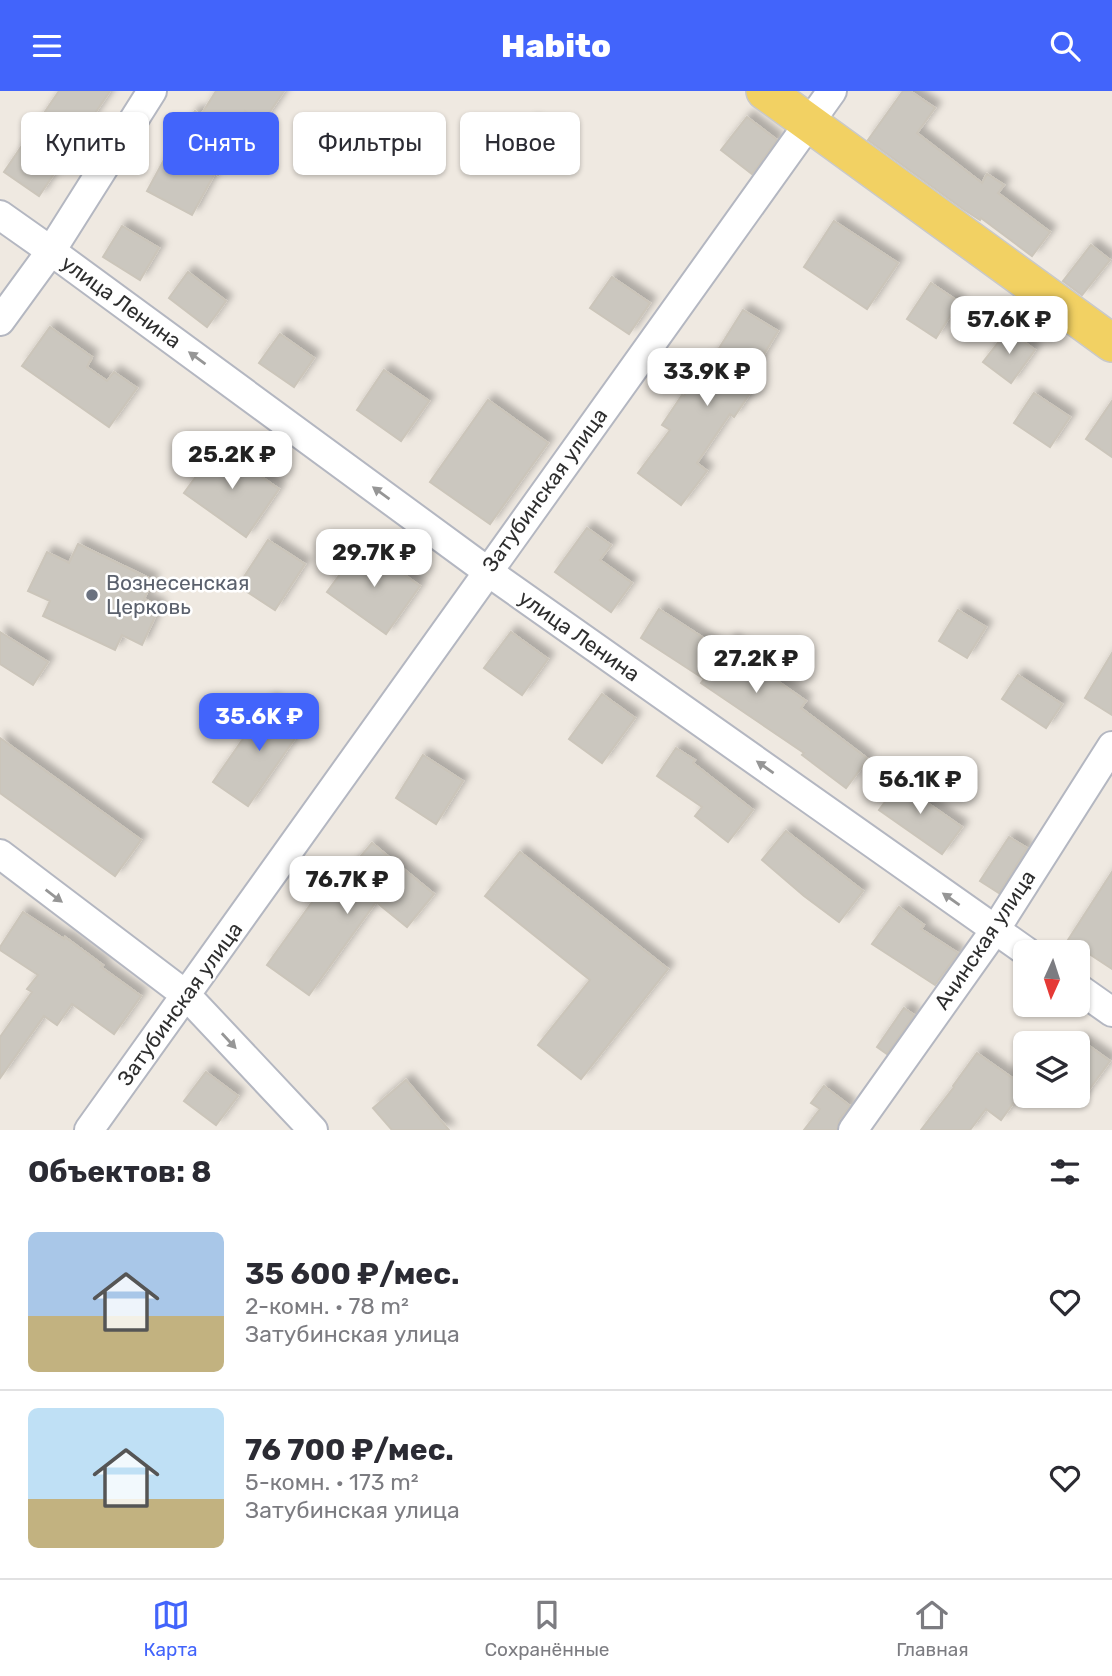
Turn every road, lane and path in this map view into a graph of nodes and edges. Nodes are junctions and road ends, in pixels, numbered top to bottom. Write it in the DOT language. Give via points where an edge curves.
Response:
graph roads {
  1 [pos="152,91"];
  2 [pos="765,91"];
  3 [pos="832,91"];
  4 [pos="809,123"];
  5 [pos="0,215"];
  6 [pos="51,251"];
  7 [pos="0,321"];
  8 [pos="1112,343"];
  9 [pos="487,571"];
  10 [pos="1112,746"];
  11 [pos="0,854"];
  12 [pos="995,930"];
  13 [pos="1013,942"];
  14 [pos="186,995"];
  15 [pos="1090,996"];
  16 [pos="1112,1012"];
  17 [pos="89,1130"];
  18 [pos="313,1130"];
  19 [pos="853,1130"];
  1 -- 6 [label="street"];
  2 -- 4 [label="main road"];
  3 -- 4 [label="street, Затубинская улица"];
  4 -- 8 [label="main road"];
  4 -- 9 [label="street, Затубинская улица"];
  5 -- 6 [label="street, улица Ленина"];
  6 -- 7 [label="street"];
  9 -- 6 [label="street, улица Ленина, one-way"];
  12 -- 9 [label="street, улица Ленина, one-way"];
  9 -- 14 [label="street, Затубинская улица"];
  10 -- 12 [label="street, Ачинская улица"];
  11 -- 14 [label="street, one-way"];
  12 -- 13 [label="street, улица Ленина"];
  12 -- 19 [label="street, Ачинская улица"];
  14 -- 17 [label="street, Затубинская улица"];
  14 -- 18 [label="street, one-way"];
  15 -- 16 [label="street"];
}
